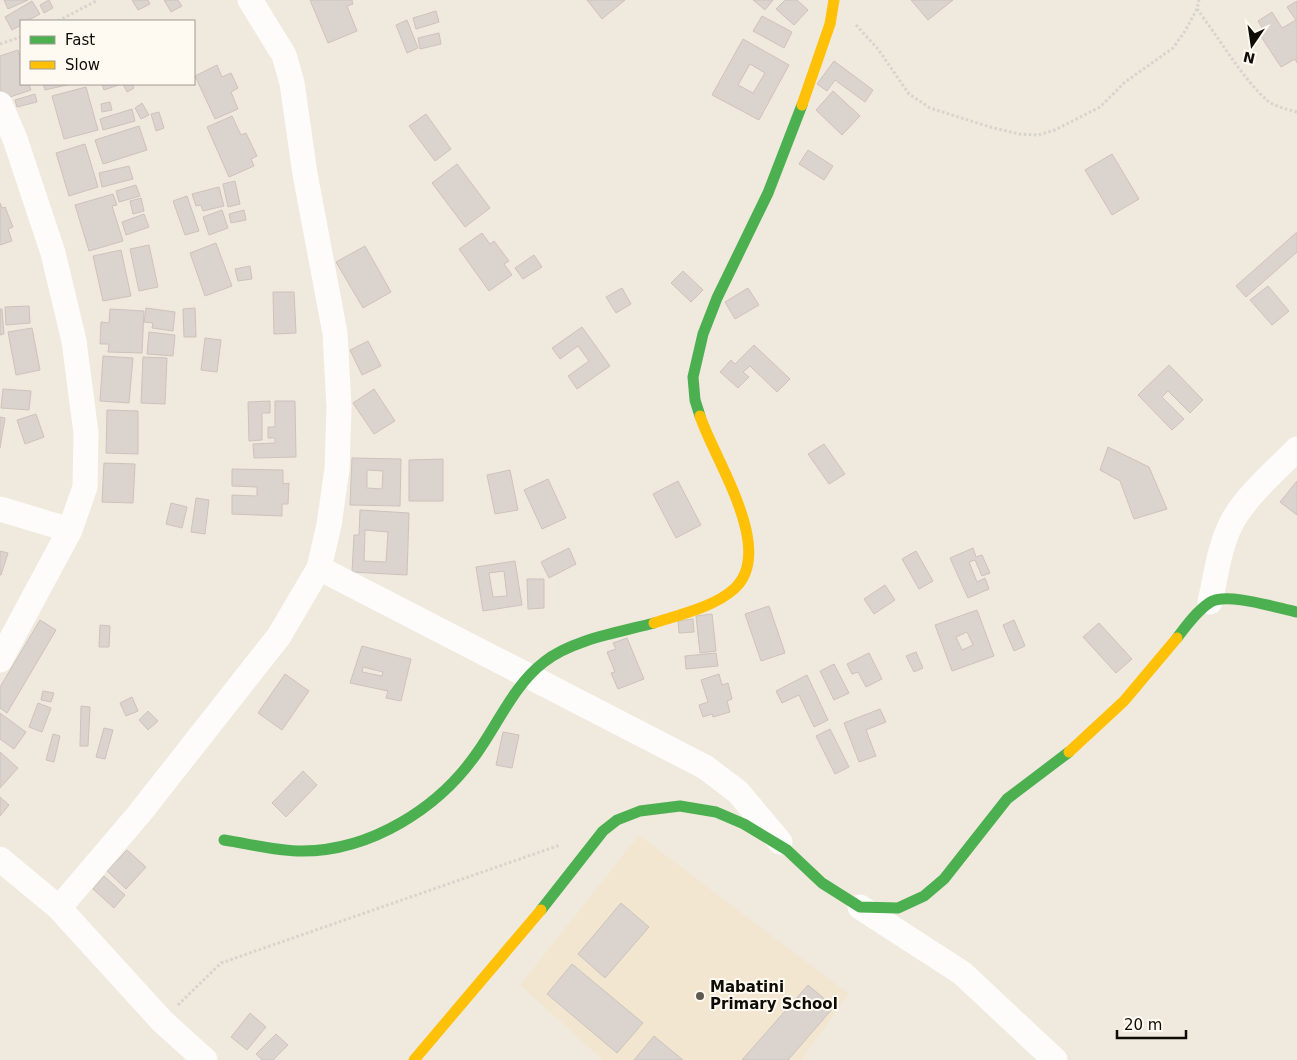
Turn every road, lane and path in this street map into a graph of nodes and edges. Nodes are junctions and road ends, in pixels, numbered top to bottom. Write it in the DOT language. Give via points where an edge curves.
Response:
graph roads {
  1 [pos="98,0"];
  2 [pos="250,0"];
  3 [pos="1199,0"];
  4 [pos="834,2"];
  5 [pos="1197,9"];
  6 [pos="60,20"];
  7 [pos="20,37"];
  8 [pos="0,44"];
  9 [pos="0,104"];
  10 [pos="1297,112"];
  11 [pos="1297,449"];
  12 [pos="0,509"];
  13 [pos="70,530"];
  14 [pos="319,568"];
  15 [pos="1210,602"];
  16 [pos="1297,612"];
  17 [pos="0,660"];
  18 [pos="527,675"];
  19 [pos="224,840"];
  20 [pos="568,842"];
  21 [pos="787,850"];
  22 [pos="0,859"];
  23 [pos="860,907"];
  24 [pos="59,908"];
  25 [pos="162,1021"];
  26 [pos="205,1060"];
  27 [pos="414,1060"];
  28 [pos="1055,1060"];
  1 -- 6 [label="path"];
  2 -- 14 [label="street" via="284,56 292,82 305,174 335,333 339,372 337,469"];
  3 -- 5 [label="path"];
  4 -- 5 [label="path" via="878,48 909,94 930,108 990,127 1038,135 1100,107 1125,82 1173,48"];
  4 -- 18 [label="street" via="795,124 702,337 692,376 698,414 742,515 749,547 744,580 730,592 696,608 557,653"];
  5 -- 10 [label="path" via="1251,83 1269,101"];
  7 -- 8 [label="path"];
  9 -- 13 [label="street" via="53,253 74,341 86,433 85,487"];
  11 -- 15 [label="street" via="1231,523"];
  12 -- 13 [label="street"];
  13 -- 17 [label="street"];
  14 -- 18 [label="street"];
  14 -- 24 [label="street" via="279,636"];
  15 -- 16 [label="street" via="1227,598"];
  15 -- 23 [label="street" via="1186,624 1124,701 1080,744 1006,799 944,879 924,896 898,908"];
  18 -- 19 [label="street" via="474,759 452,784 388,828 354,844 304,851"];
  18 -- 21 [label="street" via="705,766 738,792"];
  20 -- 25 [label="path" via="221,963"];
  21 -- 23 [label="street" via="822,883"];
  21 -- 27 [label="street" via="744,824 716,812 680,806 640,811 617,820 603,831 537,916"];
  22 -- 24 [label="street"];
  23 -- 28 [label="street" via="962,973"];
  24 -- 25 [label="street"];
  25 -- 26 [label="street"];
}
